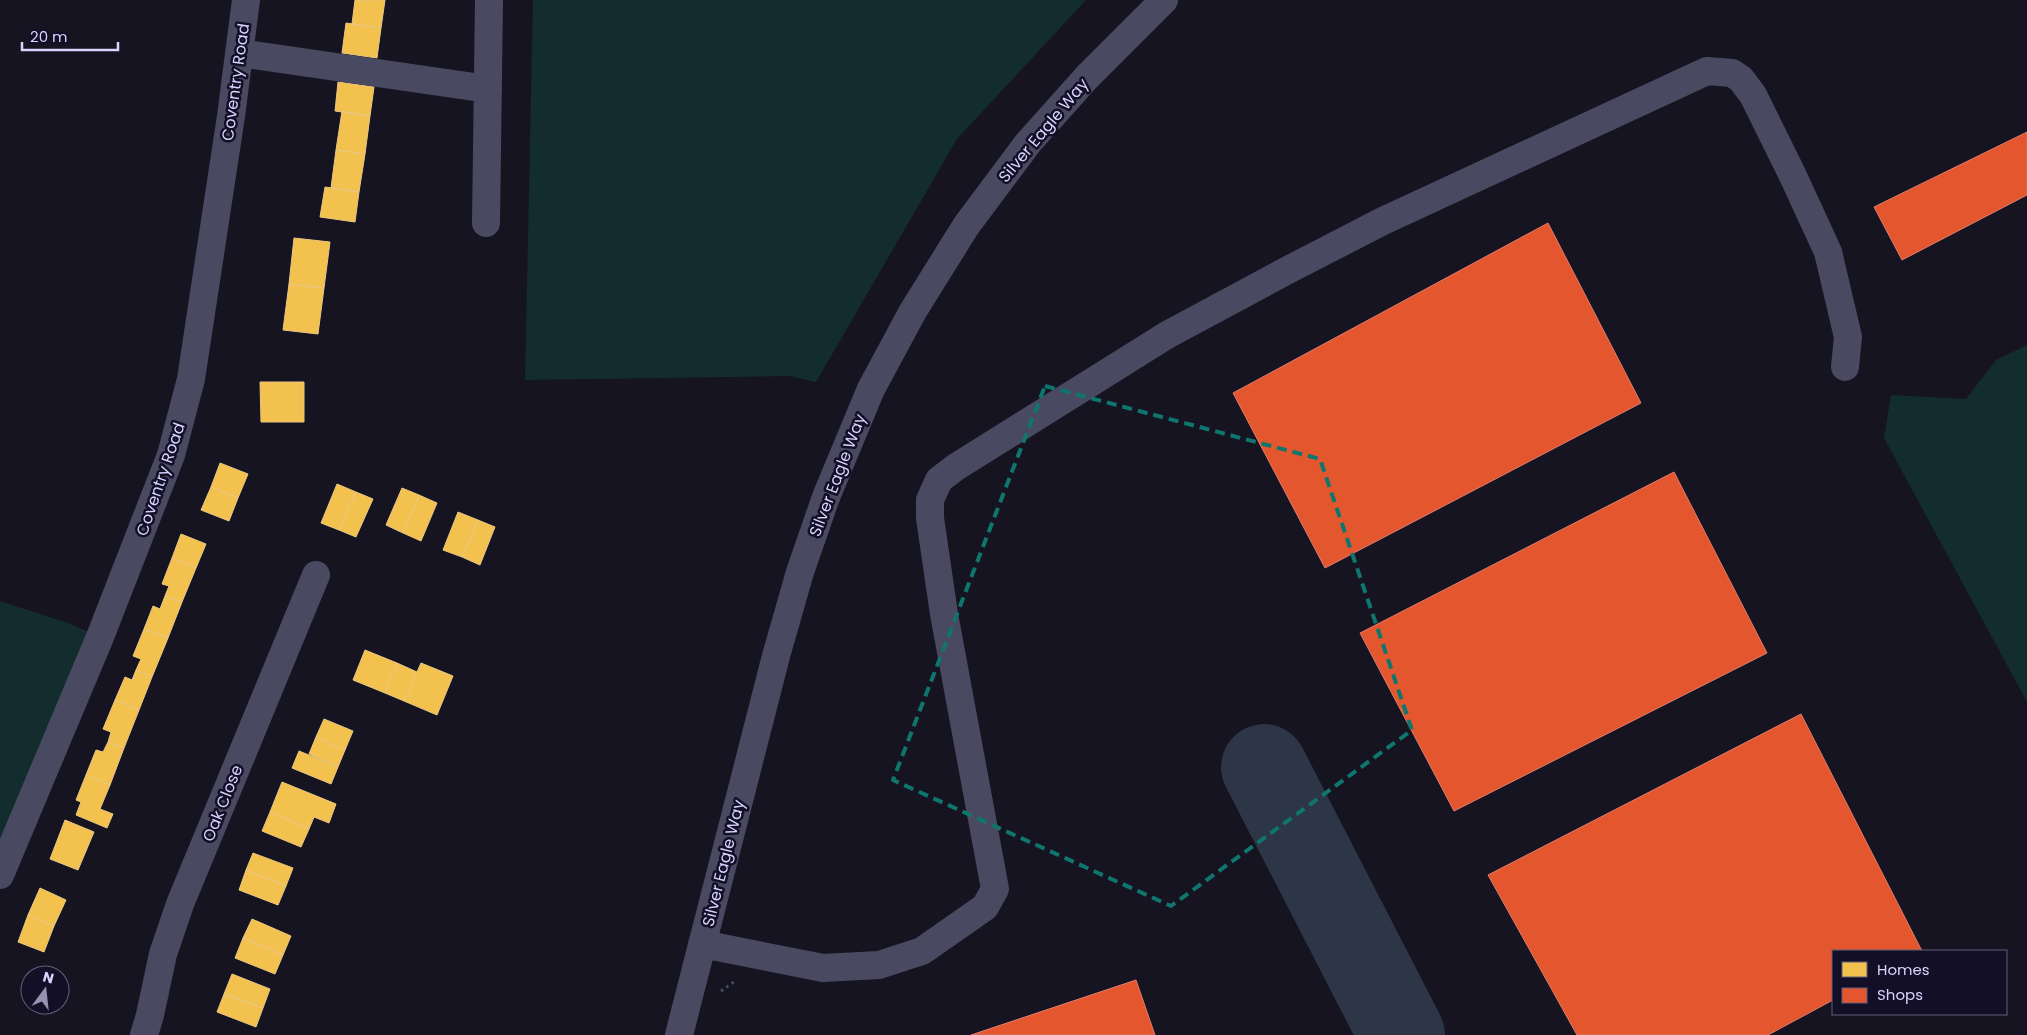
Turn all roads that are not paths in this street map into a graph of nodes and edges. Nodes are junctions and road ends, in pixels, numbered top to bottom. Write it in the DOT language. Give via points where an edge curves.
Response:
graph roads {
  1 [pos="246,0"];
  2 [pos="489,0"];
  3 [pos="1164,0"];
  4 [pos="239,53"];
  5 [pos="488,90"];
  6 [pos="486,223"];
  7 [pos="1845,367"];
  8 [pos="316,575"];
  9 [pos="0,875"];
  10 [pos="702,944"];
  11 [pos="144,1035"];
  12 [pos="679,1035"];
  1 -- 4 [label="street, Coventry Road"];
  2 -- 5 [label="street"];
  3 -- 10 [label="street, Silver Eagle Way" via="1087,77 1028,143 966,226 913,311 871,389 826,497 800,572"];
  4 -- 5 [label="street"];
  4 -- 9 [label="street, Coventry Road" via="191,378 172,455"];
  5 -- 6 [label="street"];
  7 -- 10 [label="street" via="1848,337 1828,252 1752,95 1741,79 1732,73 1707,71 1357,235 1167,335 939,480 930,500 930,518 944,614 995,889 985,907 922,951 879,965 823,968"];
  8 -- 11 [label="street, Oak Close" via="176,912"];
  10 -- 12 [label="street, Silver Eagle Way"];
}
